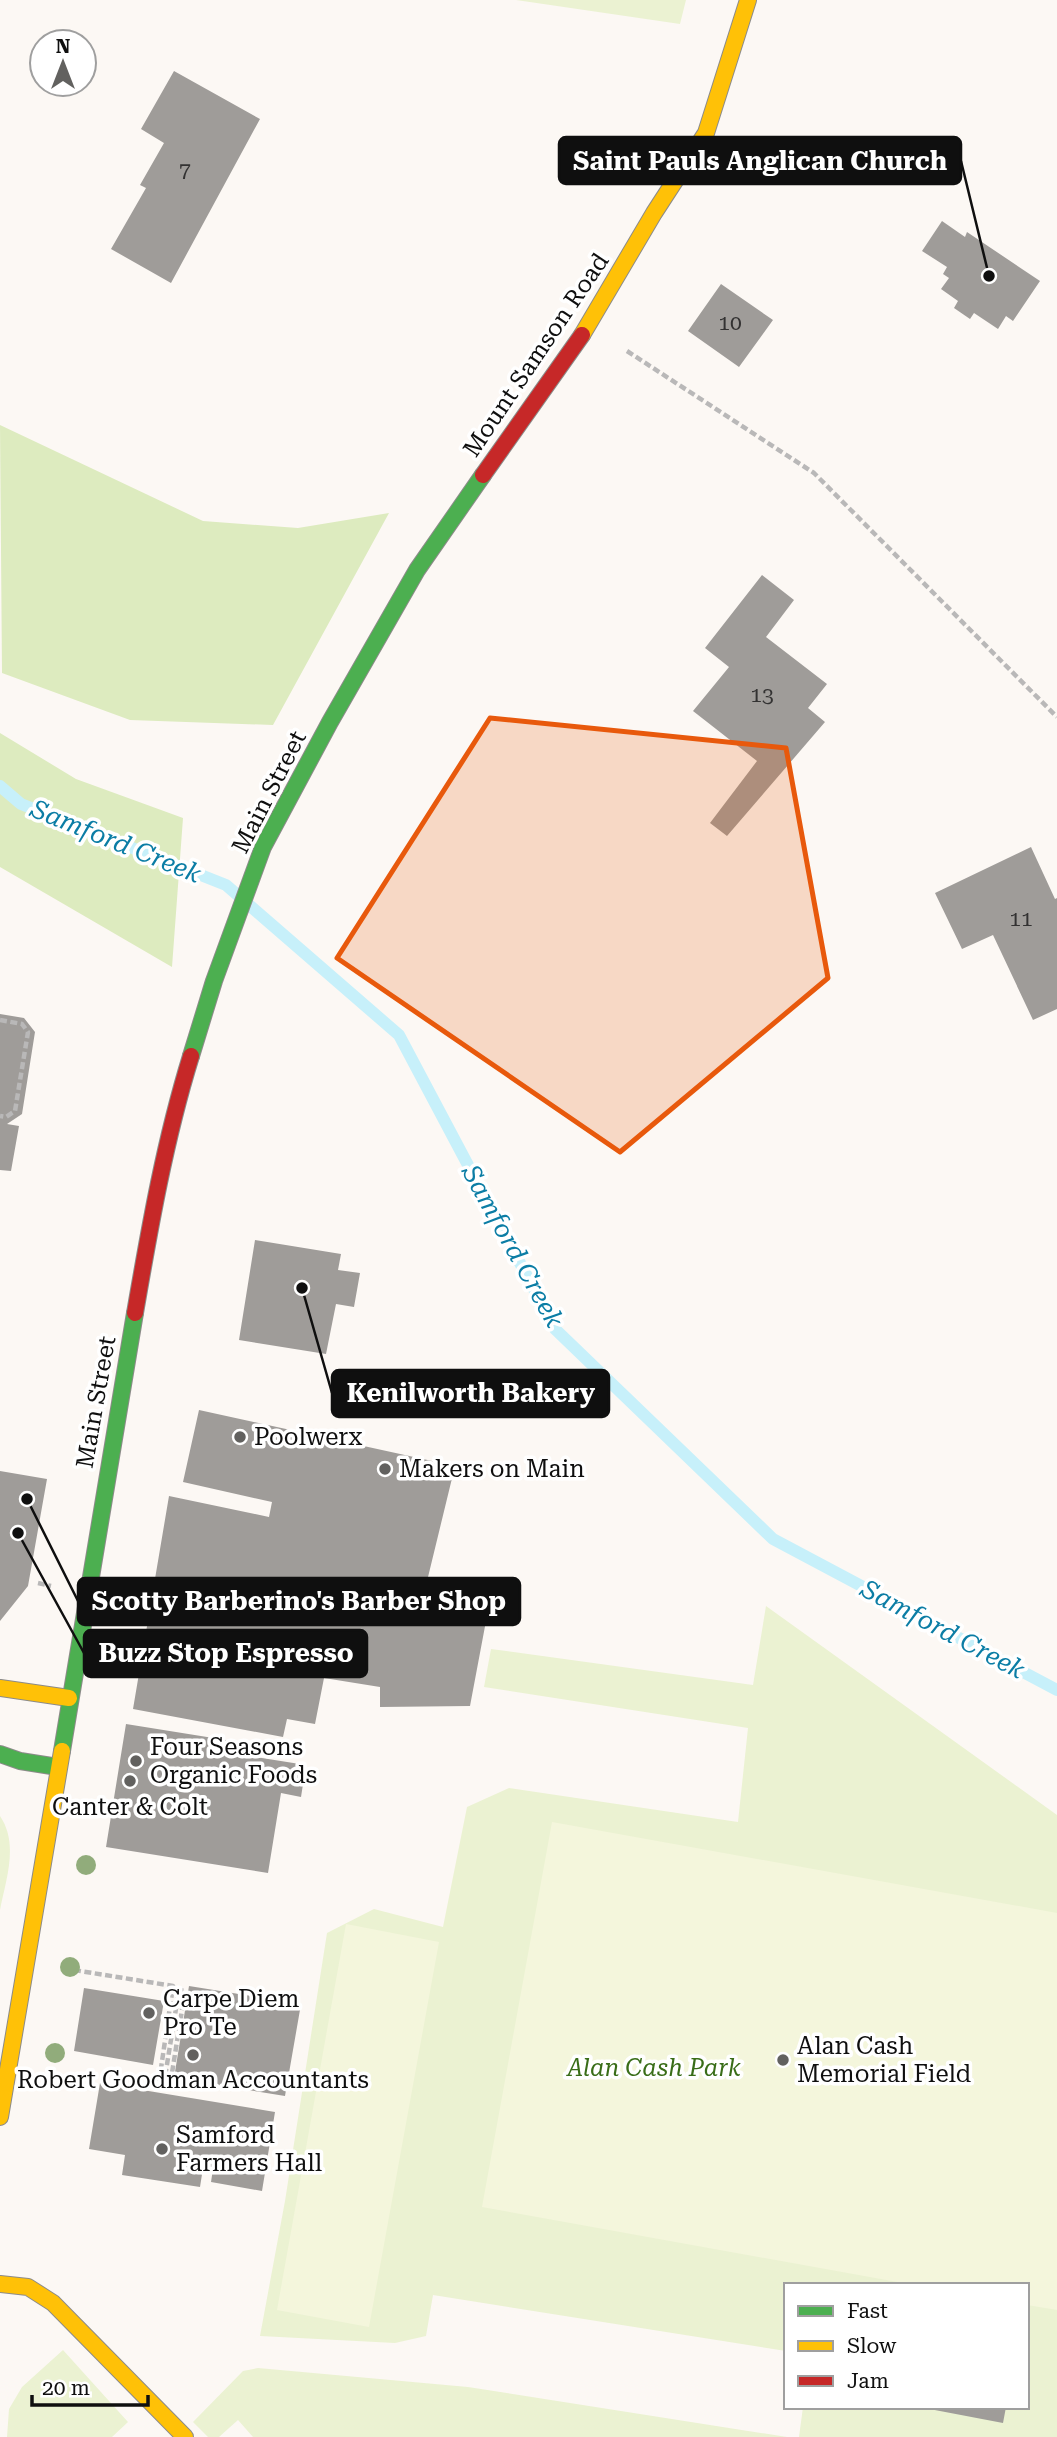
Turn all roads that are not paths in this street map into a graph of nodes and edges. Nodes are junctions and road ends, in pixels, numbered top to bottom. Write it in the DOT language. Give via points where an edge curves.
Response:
graph roads {
  1 [pos="748,0"];
  2 [pos="330,722"];
  3 [pos="0,1688"];
  4 [pos="69,1698"];
  5 [pos="0,1754"];
  6 [pos="58,1767"];
  7 [pos="0,2117"];
  8 [pos="0,2284"];
  9 [pos="186,2437"];
  1 -- 2 [label="main road, Mount Samson Road" via="706,133 588,326 417,570"];
  2 -- 4 [label="main road, Main Street" via="263,847 178,1094 155,1197"];
  3 -- 4 [label="main road"];
  4 -- 6 [label="main road, Main Street"];
  5 -- 6 [label="main road"];
  6 -- 7 [label="main road, Main Street"];
  8 -- 9 [label="main road" via="28,2287 53,2303"];
}
